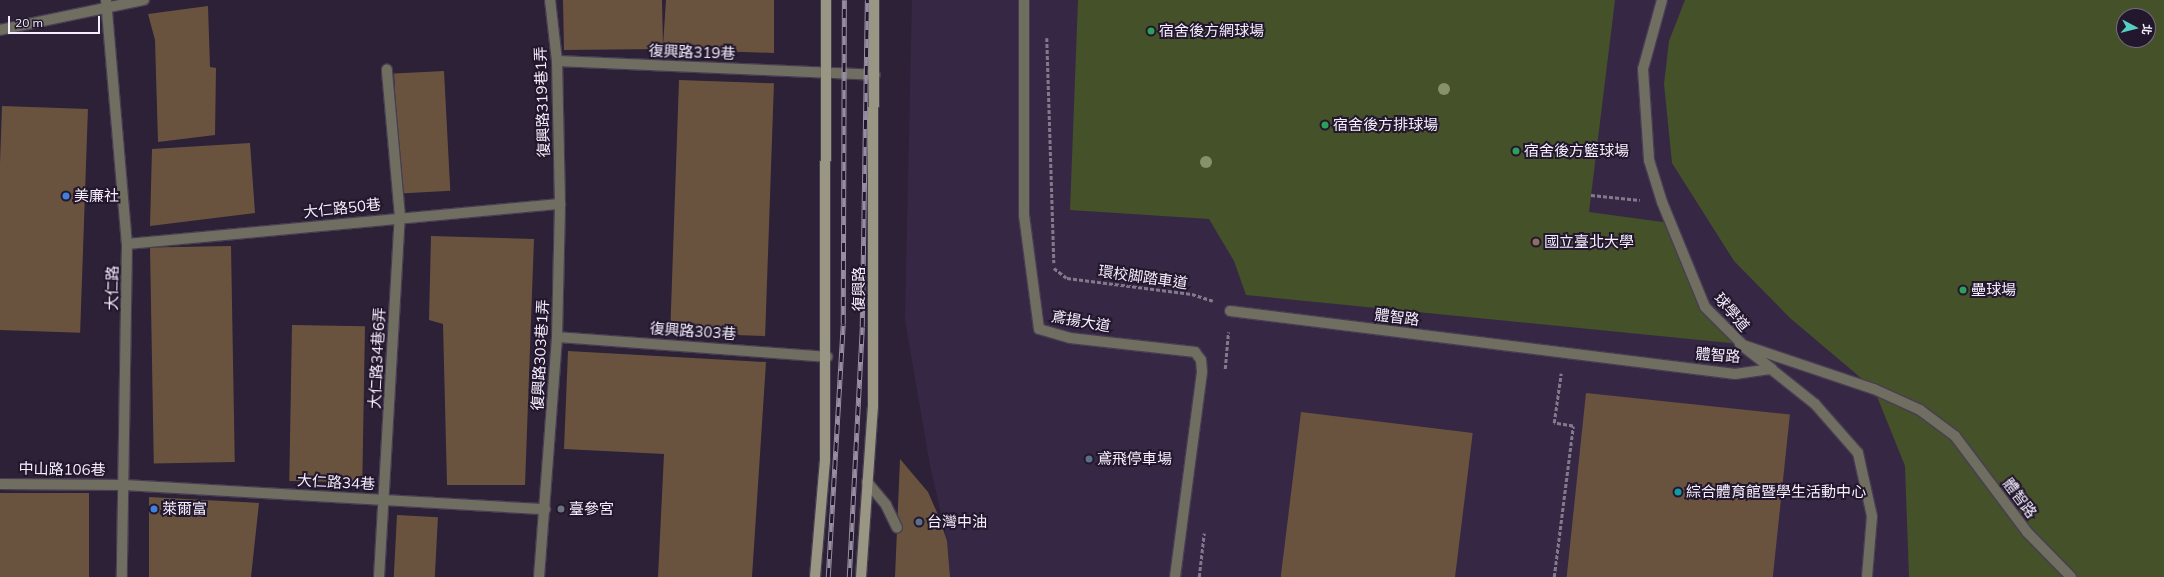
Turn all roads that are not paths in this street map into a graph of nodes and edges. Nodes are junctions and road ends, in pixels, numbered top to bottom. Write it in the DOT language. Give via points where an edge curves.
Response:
graph roads {
  1 [pos="144,0"];
  2 [pos="550,0"];
  3 [pos="826,0"];
  4 [pos="874,0"];
  5 [pos="1024,0"];
  6 [pos="1662,0"];
  7 [pos="107,4"];
  8 [pos="0,30"];
  9 [pos="557,61"];
  10 [pos="387,70"];
  11 [pos="827,72"];
  12 [pos="875,75"];
  13 [pos="560,204"];
  14 [pos="400,217"];
  15 [pos="127,244"];
  16 [pos="1230,311"];
  17 [pos="557,337"];
  18 [pos="1740,344"];
  19 [pos="827,356"];
  20 [pos="1772,369"];
  21 [pos="867,482"];
  22 [pos="0,484"];
  23 [pos="124,485"];
  24 [pos="384,500"];
  25 [pos="545,509"];
  26 [pos="897,528"];
  27 [pos="122,577"];
  28 [pos="378,577"];
  29 [pos="539,577"];
  30 [pos="815,577"];
  31 [pos="861,577"];
  32 [pos="1175,577"];
  33 [pos="1867,577"];
  34 [pos="2071,577"];
  1 -- 7 [label="street"];
  2 -- 9 [label="street, 復興路319巷1弄"];
  3 -- 11 [label="main road"];
  4 -- 12 [label="main road, 復興路"];
  5 -- 32 [label="street, 鳶揚大道" via="1024,215 1039,329 1070,338 1195,352 1201,360 1202,372"];
  6 -- 18 [label="street, 球學道" via="1643,69 1649,160 1662,202 1705,307"];
  7 -- 8 [label="street"];
  7 -- 15 [label="street, 大仁路"];
  9 -- 11 [label="street, 復興路319巷"];
  9 -- 13 [label="street, 復興路319巷1弄"];
  10 -- 14 [label="street, 大仁路34巷6弄"];
  11 -- 12 [label="street, 復興路319巷"];
  11 -- 19 [label="main road"];
  12 -- 21 [label="main road, 復興路" via="873,407"];
  13 -- 14 [label="street, 大仁路50巷"];
  13 -- 17 [label="street, 復興路303巷1弄"];
  14 -- 15 [label="street, 大仁路50巷"];
  14 -- 24 [label="street, 大仁路34巷6弄"];
  15 -- 23 [label="street, 大仁路"];
  16 -- 20 [label="street, 體智路" via="1734,374"];
  17 -- 19 [label="street, 復興路303巷"];
  17 -- 25 [label="street, 復興路303巷1弄"];
  18 -- 20 [label="street, 球學道"];
  18 -- 34 [label="street, 體智路" via="1874,389 1920,410 1955,436 2027,532"];
  19 -- 30 [label="main road" via="825,461"];
  20 -- 33 [label="street, 球學道" via="1815,404 1858,453 1872,516"];
  21 -- 26 [label="street" via="886,505"];
  21 -- 31 [label="main road, 復興路"];
  22 -- 23 [label="street, 中山路106巷"];
  23 -- 24 [label="street, 大仁路34巷"];
  23 -- 27 [label="street, 大仁路"];
  24 -- 25 [label="street, 大仁路34巷"];
  24 -- 28 [label="street, 大仁路34巷6弄"];
  25 -- 29 [label="street, 復興路303巷1弄"];
}
